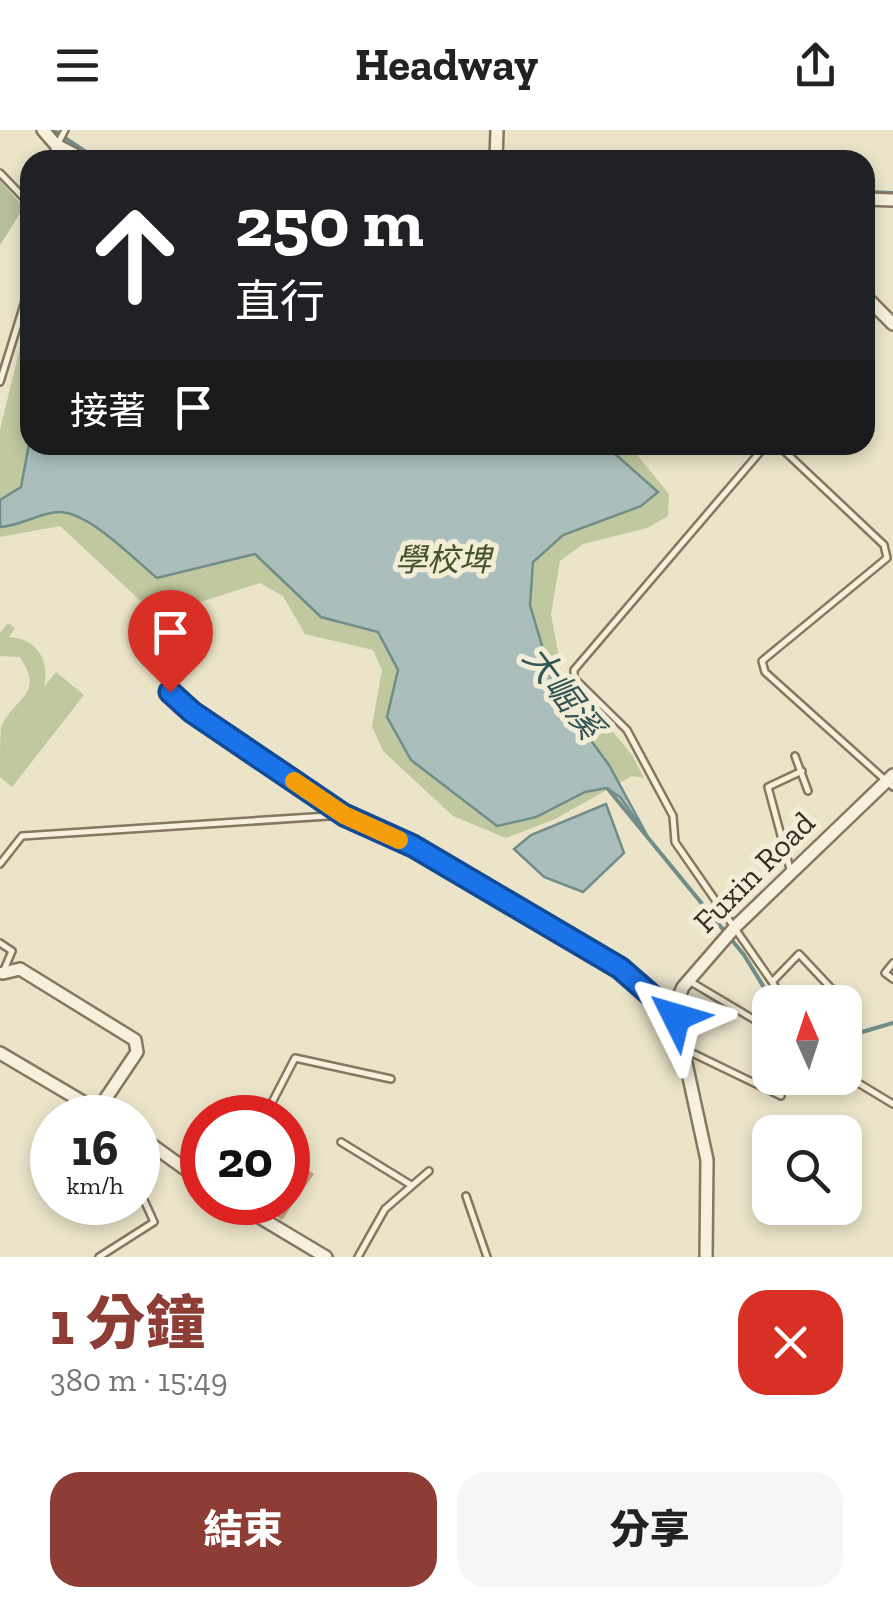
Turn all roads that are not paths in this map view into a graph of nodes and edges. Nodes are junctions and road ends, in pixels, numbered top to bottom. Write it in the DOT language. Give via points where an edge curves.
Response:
graph roads {
  1 [pos="43,130"];
  2 [pos="65,130"];
  3 [pos="56,145"];
  4 [pos="54,150"];
  5 [pos="66,150"];
  6 [pos="0,173"];
  7 [pos="20,197"];
  8 [pos="875,306"];
  9 [pos="20,317"];
  10 [pos="893,324"];
  11 [pos="0,382"];
  12 [pos="757,455"];
  13 [pos="788,455"];
  14 [pos="170,692"];
  15 [pos="795,756"];
  16 [pos="802,771"];
  17 [pos="891,781"];
  18 [pos="808,791"];
  19 [pos="344,815"];
  20 [pos="0,864"];
  21 [pos="791,872"];
  22 [pos="736,926"];
  23 [pos="0,943"];
  24 [pos="893,963"];
  25 [pos="1,973"];
  26 [pos="689,980"];
  27 [pos="773,980"];
  28 [pos="893,980"];
  29 [pos="776,985"];
  30 [pos="828,985"];
  31 [pos="676,1017"];
  32 [pos="752,1018"];
  33 [pos="684,1049"];
  34 [pos="0,1053"];
  35 [pos="390,1079"];
  36 [pos="862,1085"];
  37 [pos="72,1095"];
  38 [pos="114,1095"];
  39 [pos="276,1095"];
  40 [pos="781,1096"];
  41 [pos="893,1104"];
  42 [pos="342,1142"];
  43 [pos="429,1171"];
  44 [pos="412,1186"];
  45 [pos="466,1196"];
  46 [pos="149,1225"];
  47 [pos="272,1225"];
  48 [pos="99,1257"];
  49 [pos="326,1257"];
  50 [pos="358,1257"];
  51 [pos="487,1257"];
  52 [pos="706,1257"];
  1 -- 3 [label="street"];
  2 -- 3 [label="lane"];
  3 -- 4 [label="lane"];
  3 -- 5 [label="street"];
  6 -- 7 [label="lane"];
  8 -- 10 [label="street"];
  9 -- 11 [label="lane"];
  12 -- 22 [label="lane" via="574,670 574,678 627,730 672,816 675,842"];
  13 -- 17 [label="lane" via="884,546 887,558 762,661 765,672"];
  14 -- 19 [label="lane"];
  15 -- 16 [label="lane"];
  16 -- 18 [label="lane"];
  16 -- 21 [label="lane" via="768,787"];
  17 -- 21 [label="street, Fuxin Road"];
  19 -- 20 [label="lane" via="22,836"];
  19 -- 31 [label="lane" via="413,846 620,968"];
  21 -- 22 [label="street, Fuxin Road"];
  22 -- 26 [label="street, Fuxin Road"];
  22 -- 27 [label="lane"];
  23 -- 25 [label="lane" via="12,951"];
  24 -- 28 [label="lane" via="885,973"];
  25 -- 38 [label="street" via="20,969 135,1040 137,1052"];
  26 -- 31 [label="street, Fuxin Road"];
  26 -- 32 [label="lane"];
  27 -- 29 [label="lane"];
  27 -- 30 [label="lane" via="799,954"];
  31 -- 33 [label="street"];
  33 -- 40 [label="lane"];
  33 -- 52 [label="street" via="706,1160"];
  34 -- 37 [label="street"];
  35 -- 39 [label="lane" via="295,1058"];
  36 -- 41 [label="lane"];
  42 -- 44 [label="lane"];
  43 -- 44 [label="lane"];
  44 -- 50 [label="lane" via="385,1209"];
  45 -- 51 [label="lane"];
  46 -- 48 [label="lane"];
  47 -- 49 [label="street"];
}
